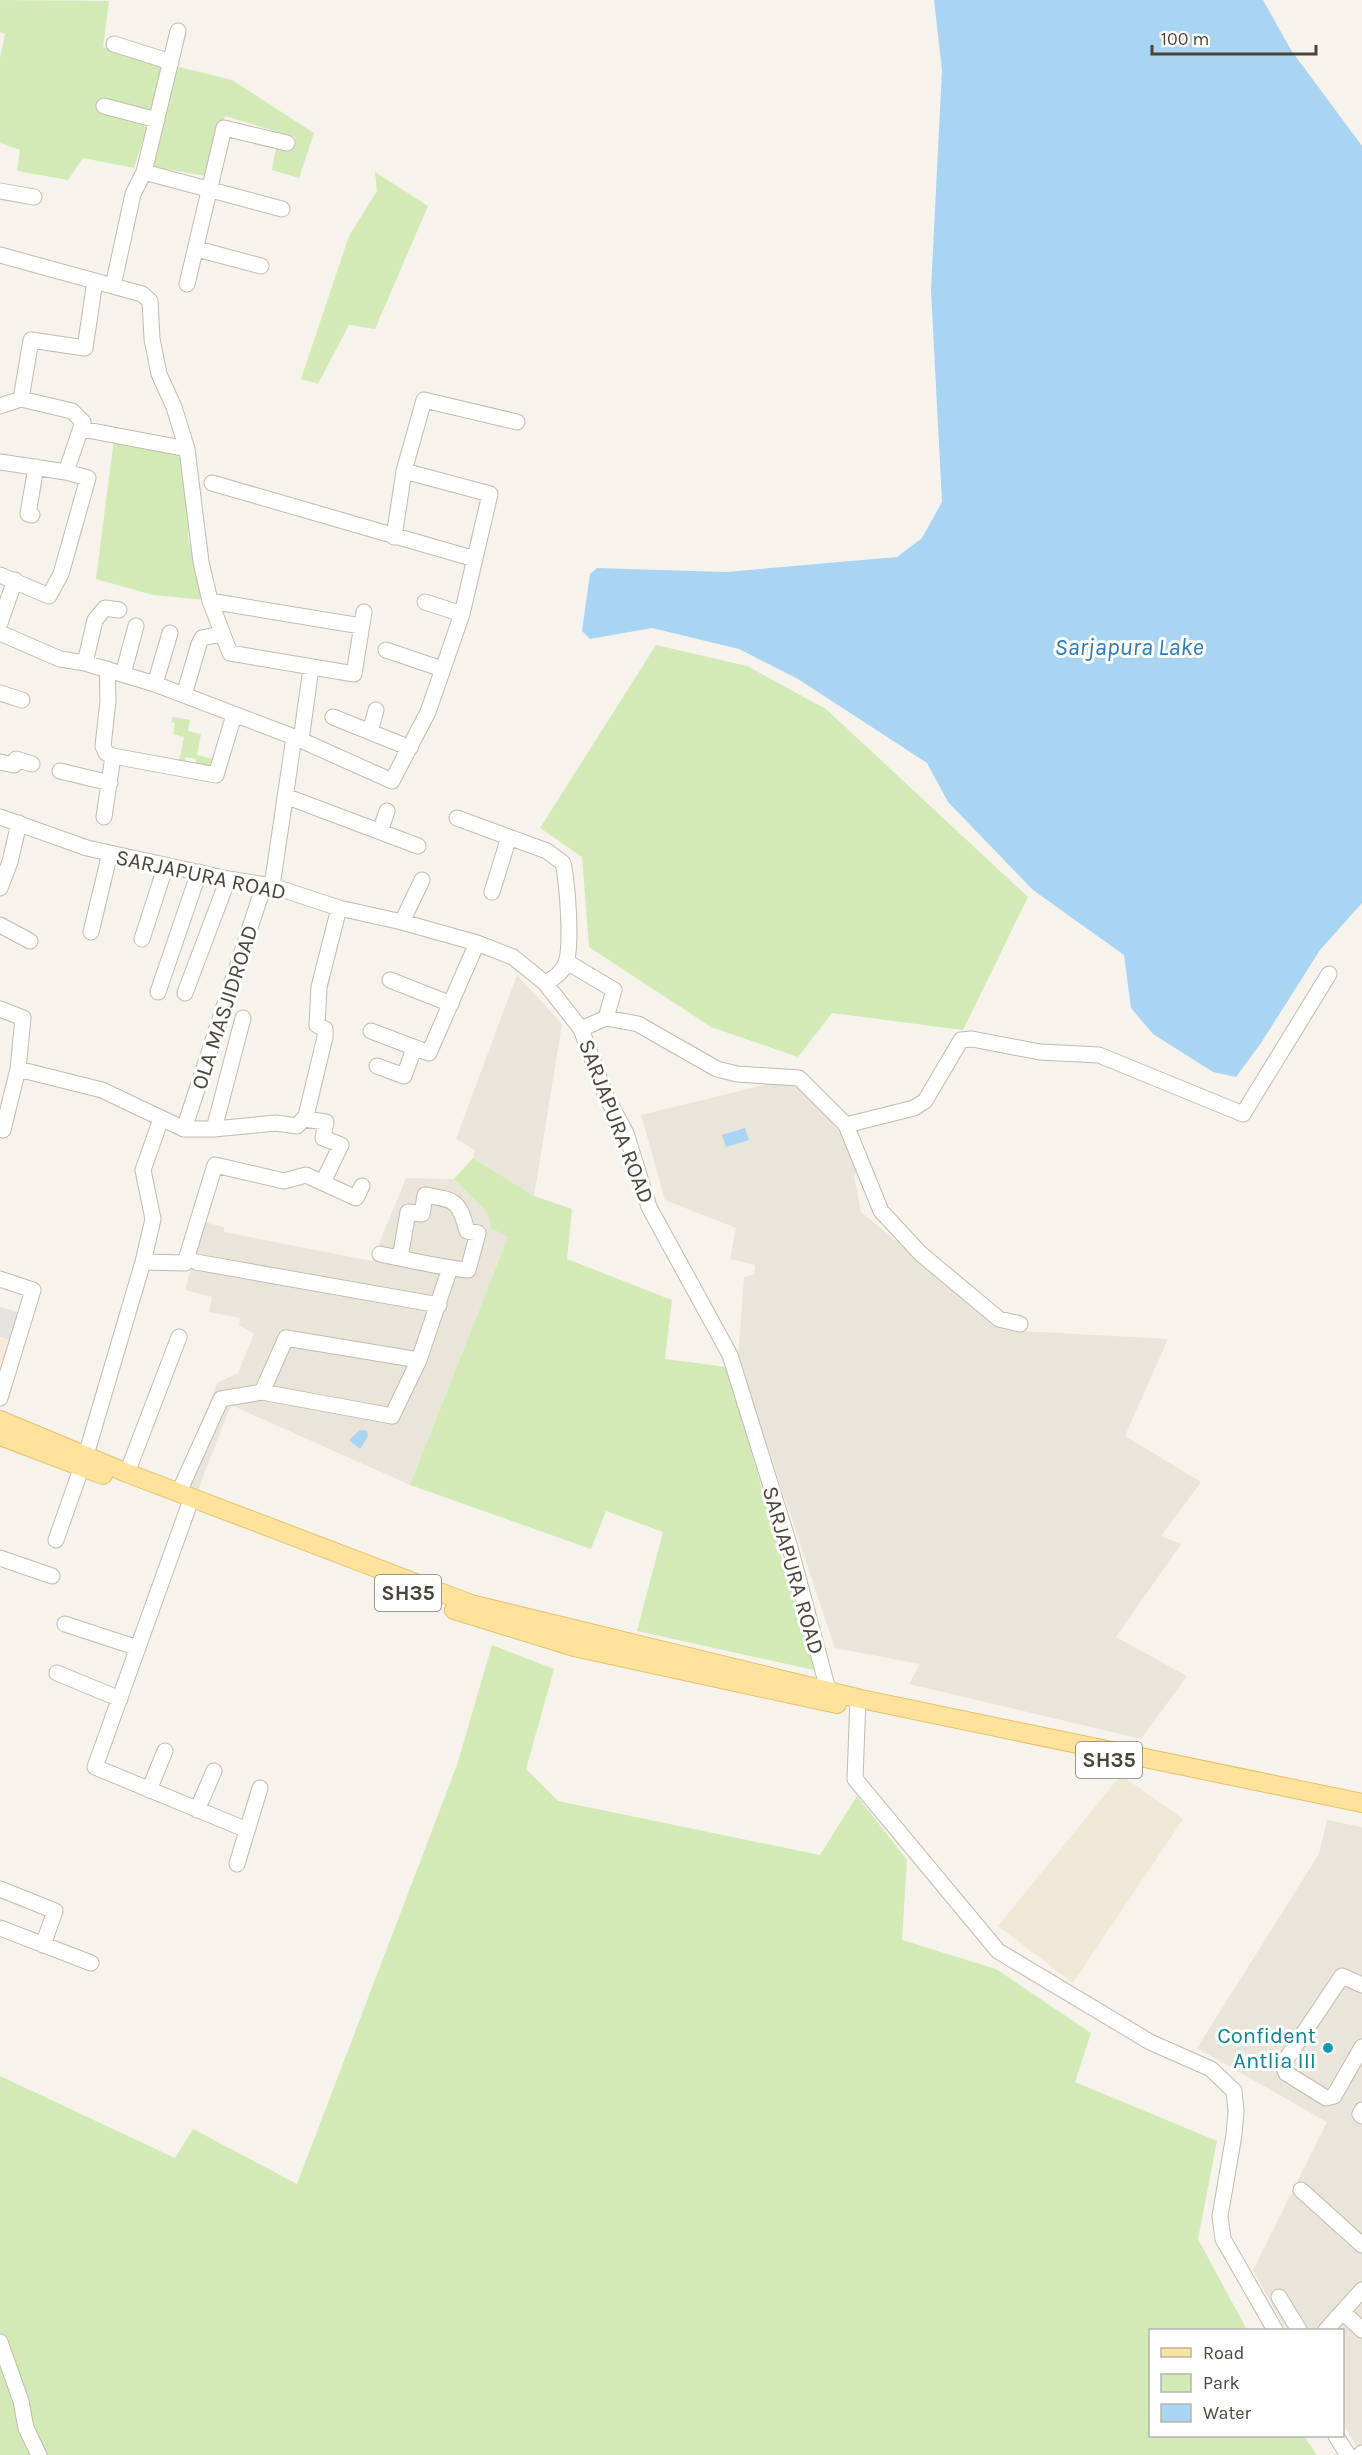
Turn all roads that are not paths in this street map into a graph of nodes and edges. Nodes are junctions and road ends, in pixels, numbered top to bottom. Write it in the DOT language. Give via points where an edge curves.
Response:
graph roads {
  1 [pos="178,31"];
  2 [pos="114,44"];
  3 [pos="171,62"];
  4 [pos="105,106"];
  5 [pos="157,120"];
  6 [pos="287,143"];
  7 [pos="144,172"];
  8 [pos="210,190"];
  9 [pos="0,191"];
  10 [pos="34,197"];
  11 [pos="282,209"];
  12 [pos="197,249"];
  13 [pos="0,255"];
  14 [pos="261,266"];
  15 [pos="95,281"];
  16 [pos="187,284"];
  17 [pos="112,286"];
  18 [pos="21,399"];
  19 [pos="0,406"];
  20 [pos="517,422"];
  21 [pos="82,429"];
  22 [pos="187,449"];
  23 [pos="0,462"];
  24 [pos="36,467"];
  25 [pos="404,471"];
  26 [pos="66,472"];
  27 [pos="212,483"];
  28 [pos="32,515"];
  29 [pos="394,537"];
  30 [pos="475,559"];
  31 [pos="7,577"];
  32 [pos="210,601"];
  33 [pos="425,602"];
  34 [pos="119,610"];
  35 [pos="462,614"];
  36 [pos="0,623"];
  37 [pos="136,626"];
  38 [pos="0,633"];
  39 [pos="170,633"];
  40 [pos="221,634"];
  41 [pos="386,650"];
  42 [pos="85,663"];
  43 [pos="310,668"];
  44 [pos="107,669"];
  45 [pos="442,669"];
  46 [pos="123,674"];
  47 [pos="155,684"];
  48 [pos="0,693"];
  49 [pos="184,695"];
  50 [pos="22,700"];
  51 [pos="376,710"];
  52 [pos="234,715"];
  53 [pos="333,717"];
  54 [pos="370,732"];
  55 [pos="298,738"];
  56 [pos="410,748"];
  57 [pos="113,756"];
  58 [pos="0,762"];
  59 [pos="32,764"];
  60 [pos="60,771"];
  61 [pos="110,783"];
  62 [pos="285,796"];
  63 [pos="387,812"];
  64 [pos="0,817"];
  65 [pos="104,817"];
  66 [pos="457,818"];
  67 [pos="19,823"];
  68 [pos="380,832"];
  69 [pos="509,837"];
  70 [pos="418,846"];
  71 [pos="110,854"];
  72 [pos="166,865"];
  73 [pos="199,872"];
  74 [pos="228,879"];
  75 [pos="422,880"];
  76 [pos="268,886"];
  77 [pos="0,888"];
  78 [pos="492,892"];
  79 [pos="339,908"];
  80 [pos="402,922"];
  81 [pos="0,925"];
  82 [pos="91,932"];
  83 [pos="142,939"];
  84 [pos="30,941"];
  85 [pos="477,943"];
  86 [pos="567,962"];
  87 [pos="1329,974"];
  88 [pos="390,980"];
  89 [pos="545,984"];
  90 [pos="158,992"];
  91 [pos="185,993"];
  92 [pos="451,1004"];
  93 [pos="0,1009"];
  94 [pos="243,1018"];
  95 [pos="606,1018"];
  96 [pos="581,1029"];
  97 [pos="371,1031"];
  98 [pos="414,1049"];
  99 [pos="377,1066"];
  100 [pos="18,1069"];
  101 [pos="161,1119"];
  102 [pos="304,1119"];
  103 [pos="846,1125"];
  104 [pos="0,1129"];
  105 [pos="184,1129"];
  106 [pos="214,1129"];
  107 [pos="323,1182"];
  108 [pos="362,1186"];
  109 [pos="380,1254"];
  110 [pos="400,1258"];
  111 [pos="143,1262"];
  112 [pos="196,1262"];
  113 [pos="450,1268"];
  114 [pos="0,1279"];
  115 [pos="439,1305"];
  116 [pos="1020,1324"];
  117 [pos="178,1337"];
  118 [pos="419,1360"];
  119 [pos="262,1392"];
  120 [pos="0,1398"];
  121 [pos="0,1420"];
  122 [pos="0,1436"];
  123 [pos="84,1461"];
  124 [pos="127,1473"];
  125 [pos="186,1499"];
  126 [pos="56,1540"];
  127 [pos="0,1558"];
  128 [pos="52,1576"];
  129 [pos="65,1624"];
  130 [pos="138,1648"];
  131 [pos="57,1673"];
  132 [pos="829,1696"];
  133 [pos="120,1699"];
  134 [pos="857,1703"];
  135 [pos="165,1751"];
  136 [pos="214,1771"];
  137 [pos="260,1788"];
  138 [pos="148,1790"];
  139 [pos="1362,1803"];
  140 [pos="197,1810"];
  141 [pos="1362,1814"];
  142 [pos="247,1830"];
  143 [pos="237,1864"];
  144 [pos="0,1889"];
  145 [pos="0,1928"];
  146 [pos="43,1945"];
  147 [pos="91,1963"];
  148 [pos="1362,1983"];
  149 [pos="1362,2047"];
  150 [pos="1362,2110"];
  151 [pos="1362,2116"];
  152 [pos="1301,2190"];
  153 [pos="1362,2245"];
  154 [pos="1362,2290"];
  155 [pos="1279,2297"];
  156 [pos="1342,2312"];
  157 [pos="1274,2329"];
  158 [pos="1298,2329"];
  159 [pos="1328,2329"];
  160 [pos="1362,2330"];
  161 [pos="0,2342"];
  162 [pos="1337,2437"];
  163 [pos="39,2455"];
  164 [pos="1348,2455"];
  1 -- 3 [label="street"];
  2 -- 3 [label="street"];
  3 -- 5 [label="street"];
  4 -- 5 [label="street"];
  5 -- 7 [label="street"];
  6 -- 8 [label="street" via="224,128"];
  7 -- 8 [label="street"];
  7 -- 17 [label="street" via="133,194"];
  8 -- 11 [label="street"];
  8 -- 12 [label="street"];
  9 -- 10 [label="street"];
  12 -- 14 [label="street"];
  12 -- 16 [label="street"];
  13 -- 15 [label="street"];
  15 -- 17 [label="street"];
  15 -- 18 [label="street" via="85,348 31,340"];
  17 -- 22 [label="street" via="142,294 150,302 159,374"];
  18 -- 19 [label="street"];
  18 -- 21 [label="street" via="72,411 83,422"];
  20 -- 25 [label="street" via="424,400"];
  21 -- 22 [label="street"];
  21 -- 26 [label="street"];
  22 -- 32 [label="street" via="201,562"];
  23 -- 24 [label="street"];
  24 -- 26 [label="street"];
  24 -- 28 [label="street" via="28,514"];
  25 -- 29 [label="street"];
  25 -- 30 [label="street" via="490,494"];
  26 -- 31 [label="street" via="88,478 61,574 49,596"];
  27 -- 29 [label="street"];
  29 -- 30 [label="street"];
  30 -- 35 [label="street"];
  31 -- 36 [label="street"];
  32 -- 40 [label="street"];
  32 -- 43 [label="street" via="363,619 354,674"];
  33 -- 35 [label="street"];
  34 -- 42 [label="street" via="105,608 97,616"];
  35 -- 45 [label="street"];
  37 -- 46 [label="street"];
  38 -- 42 [label="street" via="60,659"];
  39 -- 47 [label="street"];
  40 -- 43 [label="street" via="230,653"];
  40 -- 49 [label="street" via="202,638"];
  41 -- 45 [label="street"];
  42 -- 44 [label="street"];
  43 -- 55 [label="street, OLA MASJIDROAD"];
  44 -- 46 [label="street"];
  44 -- 57 [label="street" via="103,746"];
  45 -- 56 [label="street" via="428,712"];
  46 -- 47 [label="street"];
  47 -- 49 [label="street"];
  48 -- 50 [label="street"];
  49 -- 52 [label="street"];
  51 -- 54 [label="street"];
  52 -- 55 [label="street"];
  52 -- 57 [label="street" via="216,775"];
  53 -- 54 [label="street"];
  54 -- 56 [label="street"];
  55 -- 56 [label="street" via="392,780"];
  55 -- 62 [label="street, OLA MASJIDROAD"];
  57 -- 61 [label="street"];
  58 -- 59 [label="street" via="14,765 16,759"];
  60 -- 61 [label="street"];
  61 -- 65 [label="street"];
  62 -- 68 [label="street"];
  62 -- 76 [label="street, OLA MASJIDROAD"];
  63 -- 68 [label="street"];
  64 -- 67 [label="street, SARJAPURA ROAD"];
  66 -- 69 [label="street"];
  67 -- 71 [label="street, SARJAPURA ROAD"];
  67 -- 77 [label="street"];
  68 -- 70 [label="street"];
  69 -- 78 [label="street"];
  69 -- 86 [label="street" via="563,863 567,882"];
  71 -- 72 [label="street, SARJAPURA ROAD"];
  71 -- 82 [label="street"];
  72 -- 73 [label="street, SARJAPURA ROAD"];
  72 -- 83 [label="street"];
  73 -- 74 [label="street, SARJAPURA ROAD"];
  73 -- 90 [label="street"];
  74 -- 76 [label="street, SARJAPURA ROAD"];
  74 -- 91 [label="street"];
  75 -- 80 [label="street"];
  76 -- 79 [label="street, SARJAPURA ROAD"];
  76 -- 105 [label="street, OLA MASJIDROAD"];
  79 -- 80 [label="street, SARJAPURA ROAD"];
  79 -- 102 [label="street" via="319,987 318,1025 325,1029 325,1037"];
  80 -- 85 [label="street, SARJAPURA ROAD"];
  81 -- 84 [label="street"];
  85 -- 89 [label="street, SARJAPURA ROAD" via="513,957"];
  85 -- 92 [label="street"];
  86 -- 89 [label="street"];
  86 -- 95 [label="street" via="614,990"];
  87 -- 103 [label="street" via="1243,1114 1099,1055 1040,1052 972,1039 961,1040 925,1101 914,1108"];
  88 -- 92 [label="street"];
  89 -- 96 [label="street, SARJAPURA ROAD"];
  92 -- 98 [label="street" via="429,1053"];
  93 -- 100 [label="street" via="23,1018"];
  94 -- 106 [label="street"];
  95 -- 96 [label="street"];
  95 -- 103 [label="street" via="638,1024 717,1068 737,1074 800,1078"];
  96 -- 132 [label="street, SARJAPURA ROAD" via="606,1096 626,1133 649,1207 730,1355 789,1544"];
  97 -- 98 [label="street"];
  98 -- 99 [label="street" via="404,1076"];
  100 -- 101 [label="street" via="102,1089"];
  100 -- 104 [label="street" via="3,1130"];
  101 -- 105 [label="street"];
  101 -- 111 [label="street" via="143,1170 153,1219"];
  102 -- 106 [label="street" via="297,1126 276,1123"];
  102 -- 107 [label="street" via="326,1122 323,1138 341,1144"];
  103 -- 116 [label="street" via="881,1212 921,1254 999,1319"];
  105 -- 106 [label="street"];
  107 -- 108 [label="street" via="356,1198"];
  107 -- 111 [label="street" via="306,1175 284,1181 215,1165 185,1263"];
  109 -- 110 [label="street"];
  110 -- 113 [label="street"];
  110 -- 113 [label="street" via="408,1212 422,1214 425,1195 451,1200 461,1208 467,1231 478,1233 468,1270"];
  111 -- 123 [label="street"];
  112 -- 115 [label="street"];
  113 -- 115 [label="street"];
  114 -- 120 [label="street" via="33,1290"];
  115 -- 118 [label="street"];
  117 -- 124 [label="street"];
  118 -- 119 [label="street" via="286,1338"];
  118 -- 119 [label="street" via="392,1416"];
  119 -- 125 [label="street" via="221,1399"];
  121 -- 123 [label="main road, SH35"];
  122 -- 123 [label="main road, SH35"];
  123 -- 124 [label="main road, SH35"];
  123 -- 125 [label="main road, SH35"];
  123 -- 126 [label="street"];
  124 -- 125 [label="main road, SH35"];
  125 -- 130 [label="street"];
  125 -- 132 [label="main road, SH35" via="471,1604"];
  127 -- 128 [label="street"];
  129 -- 130 [label="street"];
  130 -- 133 [label="street"];
  131 -- 133 [label="street"];
  132 -- 134 [label="main road, SH35"];
  133 -- 138 [label="street" via="95,1767"];
  134 -- 139 [label="main road, SH35"];
  134 -- 141 [label="main road, SH35"];
  134 -- 157 [label="street" via="855,1779 998,1951 1150,2042 1211,2069 1234,2091 1234,2135 1220,2216 1223,2239"];
  135 -- 138 [label="street"];
  136 -- 140 [label="street"];
  137 -- 142 [label="street"];
  138 -- 140 [label="street"];
  140 -- 142 [label="street"];
  142 -- 143 [label="street"];
  144 -- 146 [label="street" via="56,1911"];
  145 -- 146 [label="street"];
  146 -- 147 [label="street"];
  148 -- 149 [label="street" via="1342,1976 1283,2064 1286,2073 1326,2098 1334,2096"];
  150 -- 151 [label="street"];
  152 -- 153 [label="street"];
  154 -- 156 [label="street"];
  155 -- 158 [label="street"];
  156 -- 159 [label="street"];
  156 -- 160 [label="street"];
  161 -- 163 [label="street" via="21,2401 26,2428"];
  162 -- 164 [label="street"];
}
